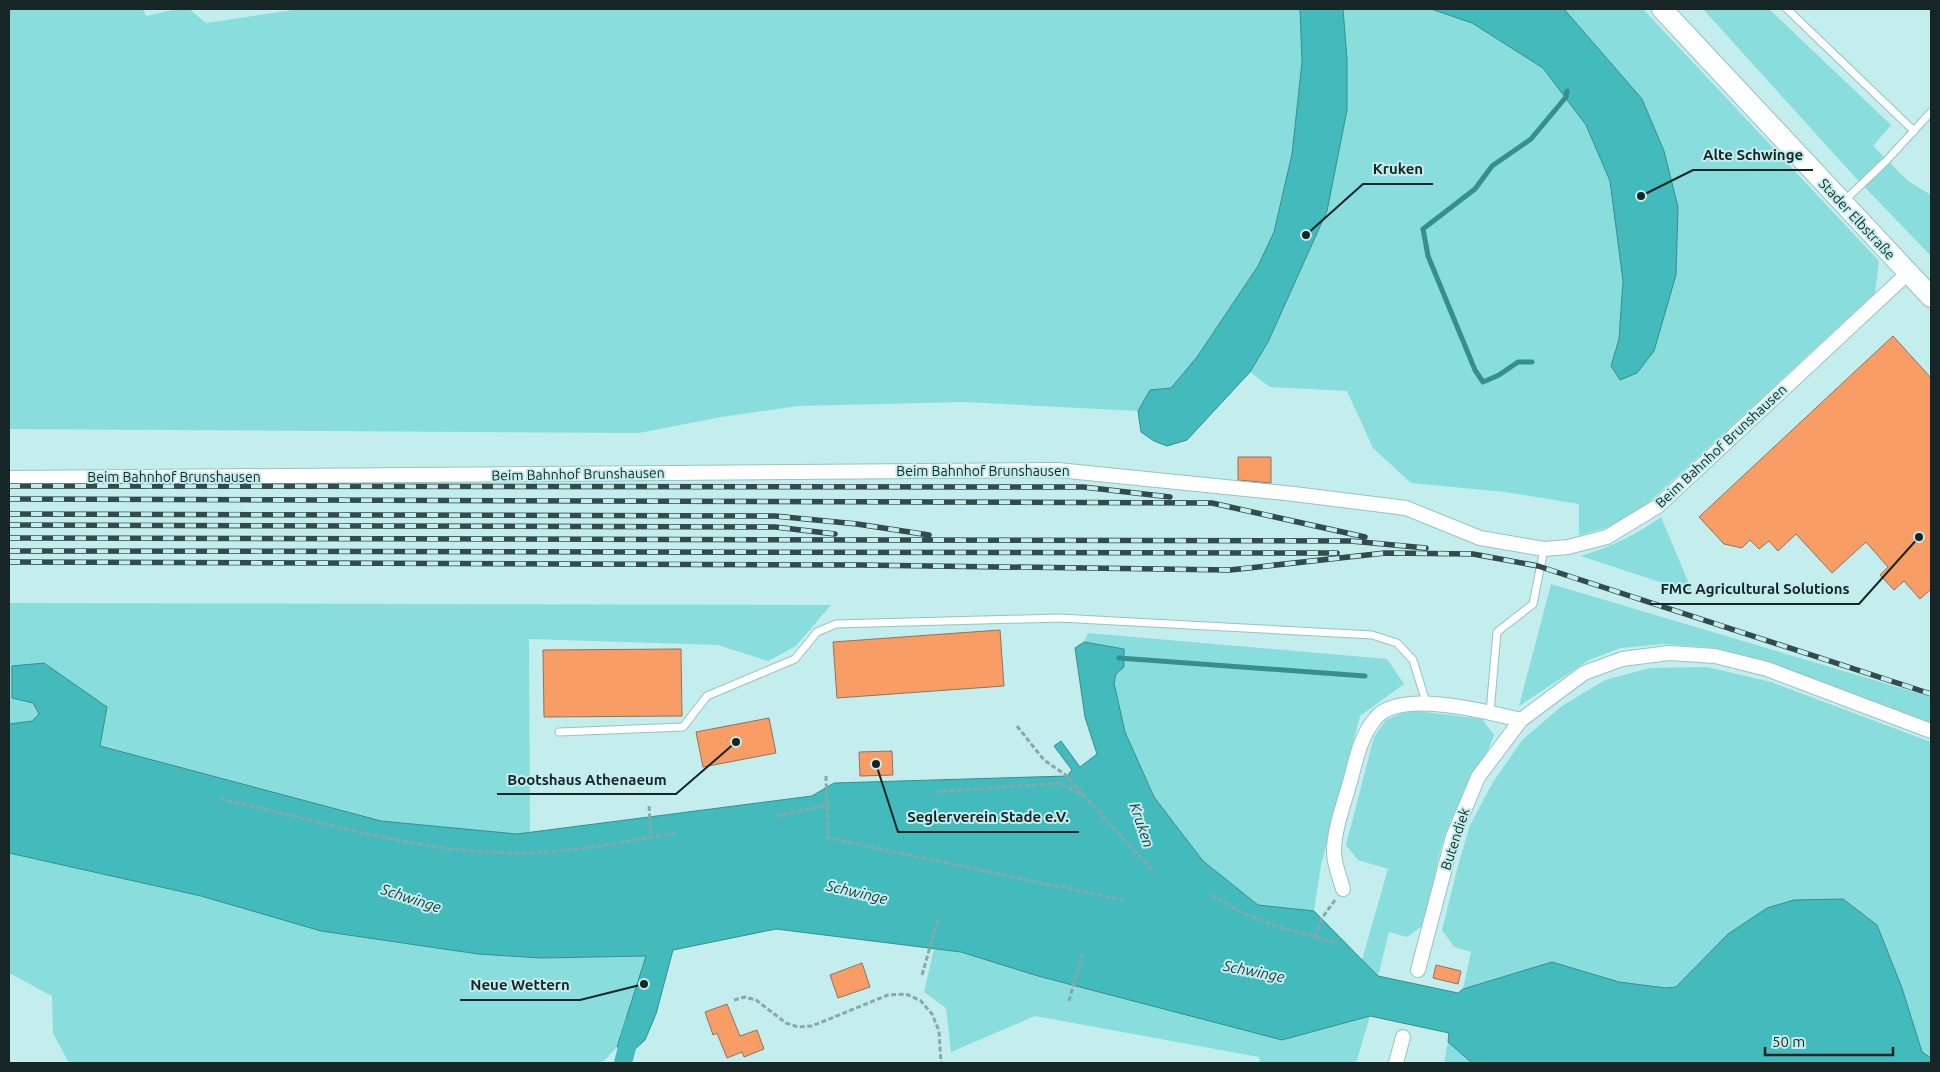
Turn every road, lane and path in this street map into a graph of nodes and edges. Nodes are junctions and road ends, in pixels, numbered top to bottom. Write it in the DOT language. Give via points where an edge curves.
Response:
graph roads {
  1 [pos="1662,9"];
  2 [pos="1787,9"];
  3 [pos="1931,112"];
  4 [pos="1914,131"];
  5 [pos="1842,203"];
  6 [pos="1908,273"];
  7 [pos="1931,297"];
  8 [pos="9,478"];
  9 [pos="1544,549"];
  10 [pos="1426,702"];
  11 [pos="1490,712"];
  12 [pos="1521,720"];
  13 [pos="1017,726"];
  14 [pos="1931,731"];
  15 [pos="559,732"];
  16 [pos="826,776"];
  17 [pos="935,792"];
  18 [pos="1084,796"];
  19 [pos="220,799"];
  20 [pos="826,805"];
  21 [pos="650,806"];
  22 [pos="776,816"];
  23 [pos="678,832"];
  24 [pos="651,837"];
  25 [pos="1155,874"];
  26 [pos="1343,889"];
  27 [pos="1212,895"];
  28 [pos="1123,900"];
  29 [pos="938,919"];
  30 [pos="1315,937"];
  31 [pos="1337,943"];
  32 [pos="1082,954"];
  33 [pos="1418,970"];
  34 [pos="922,975"];
  35 [pos="734,1000"];
  36 [pos="1069,1001"];
  37 [pos="1403,1037"];
  38 [pos="941,1063"];
  39 [pos="1396,1063"];
  1 -- 5 [label="street, Stader Elbstraße"];
  2 -- 4 [label="lane"];
  3 -- 4 [label="lane"];
  4 -- 5 [label="lane"];
  5 -- 6 [label="street, Stader Elbstraße"];
  6 -- 7 [label="street, Stader Elbstraße"];
  6 -- 9 [label="street, Beim Bahnhof Brunshausen" via="1658,506 1607,537 1568,547"];
  8 -- 9 [label="street, Beim Bahnhof Brunshausen" via="1058,470 1406,508 1480,538"];
  9 -- 11 [label="lane" via="1533,604 1496,632"];
  10 -- 11 [label="street"];
  10 -- 15 [label="lane" via="1413,660 1396,643 1372,635 1059,618 836,624 818,632 795,659 707,696 683,727"];
  10 -- 26 [label="street" via="1396,706 1376,717 1363,736 1336,831 1334,854"];
  11 -- 12 [label="street"];
  12 -- 14 [label="street, Butendiek" via="1584,673 1622,658 1669,652 1716,656 1767,669"];
  12 -- 33 [label="street, Butendiek" via="1478,777 1467,803 1453,837"];
  13 -- 18 [label="path" via="1044,760 1067,776"];
  16 -- 20 [label="path"];
  17 -- 18 [label="path" via="1058,783"];
  18 -- 25 [label="path"];
  19 -- 24 [label="path" via="396,841 484,852 522,854"];
  20 -- 22 [label="path"];
  20 -- 28 [label="path" via="828,838"];
  21 -- 24 [label="path"];
  23 -- 24 [label="path"];
  26 -- 30 [label="path" via="1322,918"];
  27 -- 30 [label="path" via="1245,914"];
  29 -- 34 [label="path"];
  30 -- 31 [label="path"];
  32 -- 36 [label="path"];
  35 -- 38 [label="path" via="745,997 756,1000 786,1023 798,1027 812,1026 888,995 906,994 921,1001 932,1014 939,1031"];
  37 -- 39 [label="street"];
}
